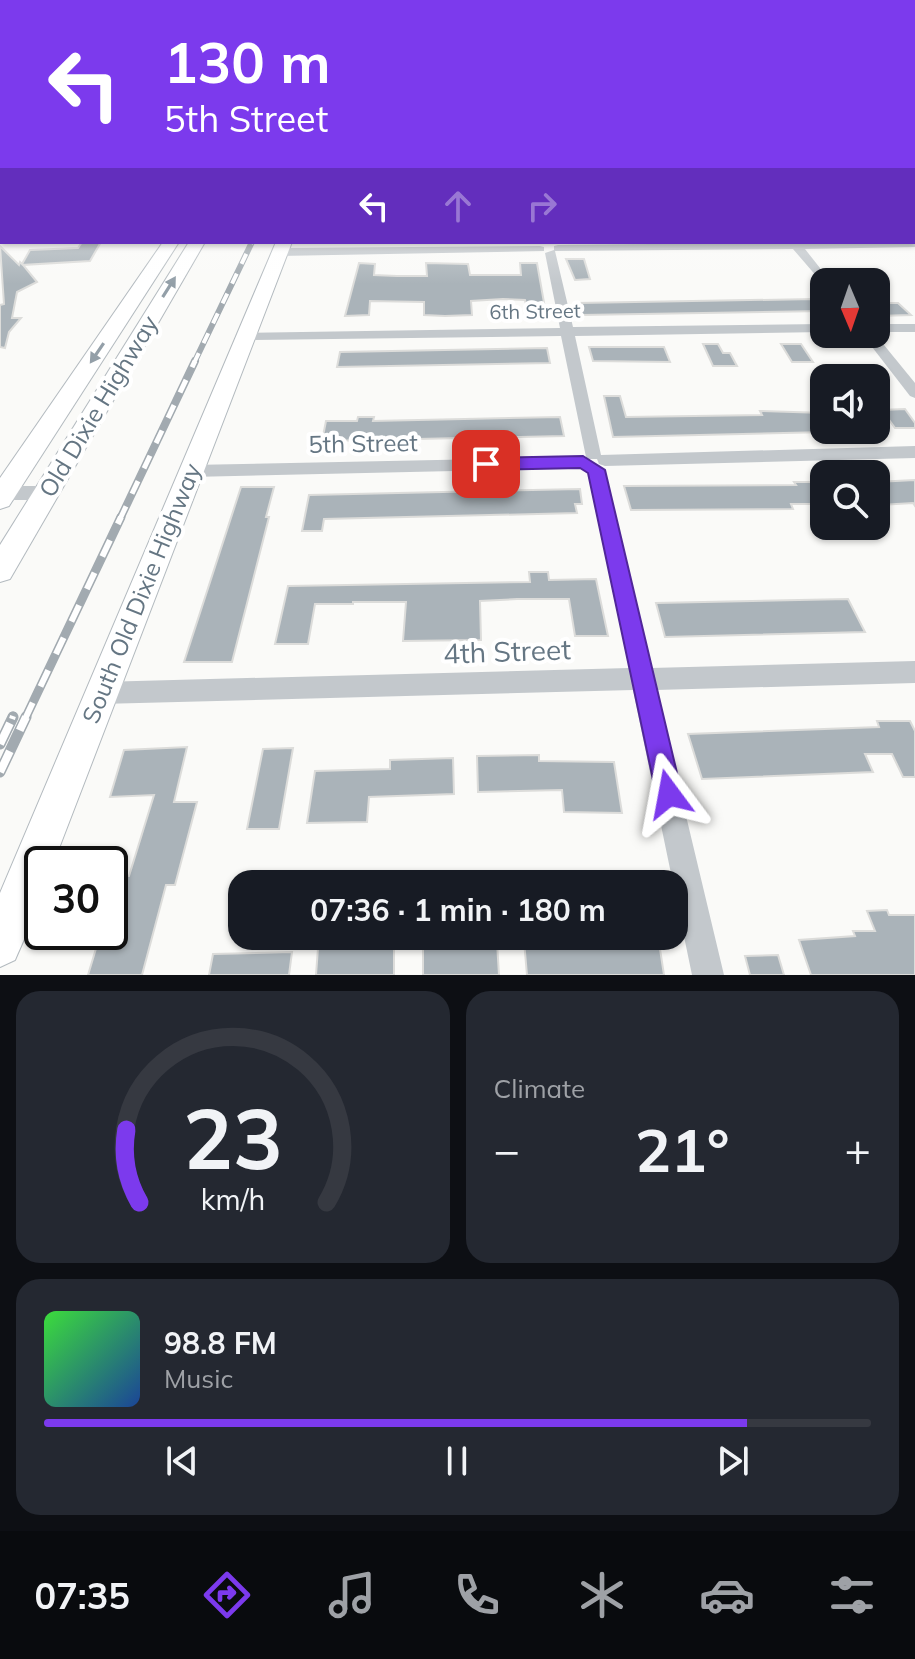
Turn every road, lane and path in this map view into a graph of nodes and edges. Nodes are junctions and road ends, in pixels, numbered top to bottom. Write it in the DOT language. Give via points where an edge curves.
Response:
graph roads {
  1 [pos="170,244"];
  2 [pos="196,244"];
  3 [pos="792,244"];
  4 [pos="915,244"];
  5 [pos="281,247"];
  6 [pos="549,247"];
  7 [pos="813,268"];
  8 [pos="810,328"];
  9 [pos="890,328"];
  10 [pos="915,328"];
  11 [pos="567,330"];
  12 [pos="246,336"];
  13 [pos="878,348"];
  14 [pos="915,393"];
  15 [pos="915,452"];
  16 [pos="594,461"];
  17 [pos="191,471"];
  18 [pos="45,493"];
  19 [pos="1,495"];
  20 [pos="0,570"];
  21 [pos="915,672"];
  22 [pos="643,677"];
  23 [pos="100,693"];
  24 [pos="0,945"];
  25 [pos="708,975"];
  1 -- 19 [label="main road, Old Dixie Highway, one-way"];
  18 -- 2 [label="main road, Old Dixie Highway, one-way"];
  3 -- 4 [label="street"];
  3 -- 6 [label="street"];
  3 -- 7 [label="street"];
  5 -- 6 [label="street"];
  5 -- 12 [label="main road, South Old Dixie Highway"];
  6 -- 11 [label="street"];
  8 -- 11 [label="street, 6th Street"];
  9 -- 10 [label="street"];
  11 -- 12 [label="street, 6th Street"];
  11 -- 16 [label="street"];
  12 -- 17 [label="main road, South Old Dixie Highway"];
  13 -- 14 [label="street"];
  15 -- 16 [label="street, 5th Street"];
  16 -- 17 [label="street, 5th Street"];
  16 -- 22 [label="street"];
  17 -- 23 [label="main road, South Old Dixie Highway"];
  18 -- 19 [label="street"];
  18 -- 20 [label="main road, Old Dixie Highway"];
  21 -- 22 [label="street, 4th Street"];
  22 -- 23 [label="street, 4th Street"];
  22 -- 25 [label="street"];
  23 -- 24 [label="main road, South Old Dixie Highway"];
}
